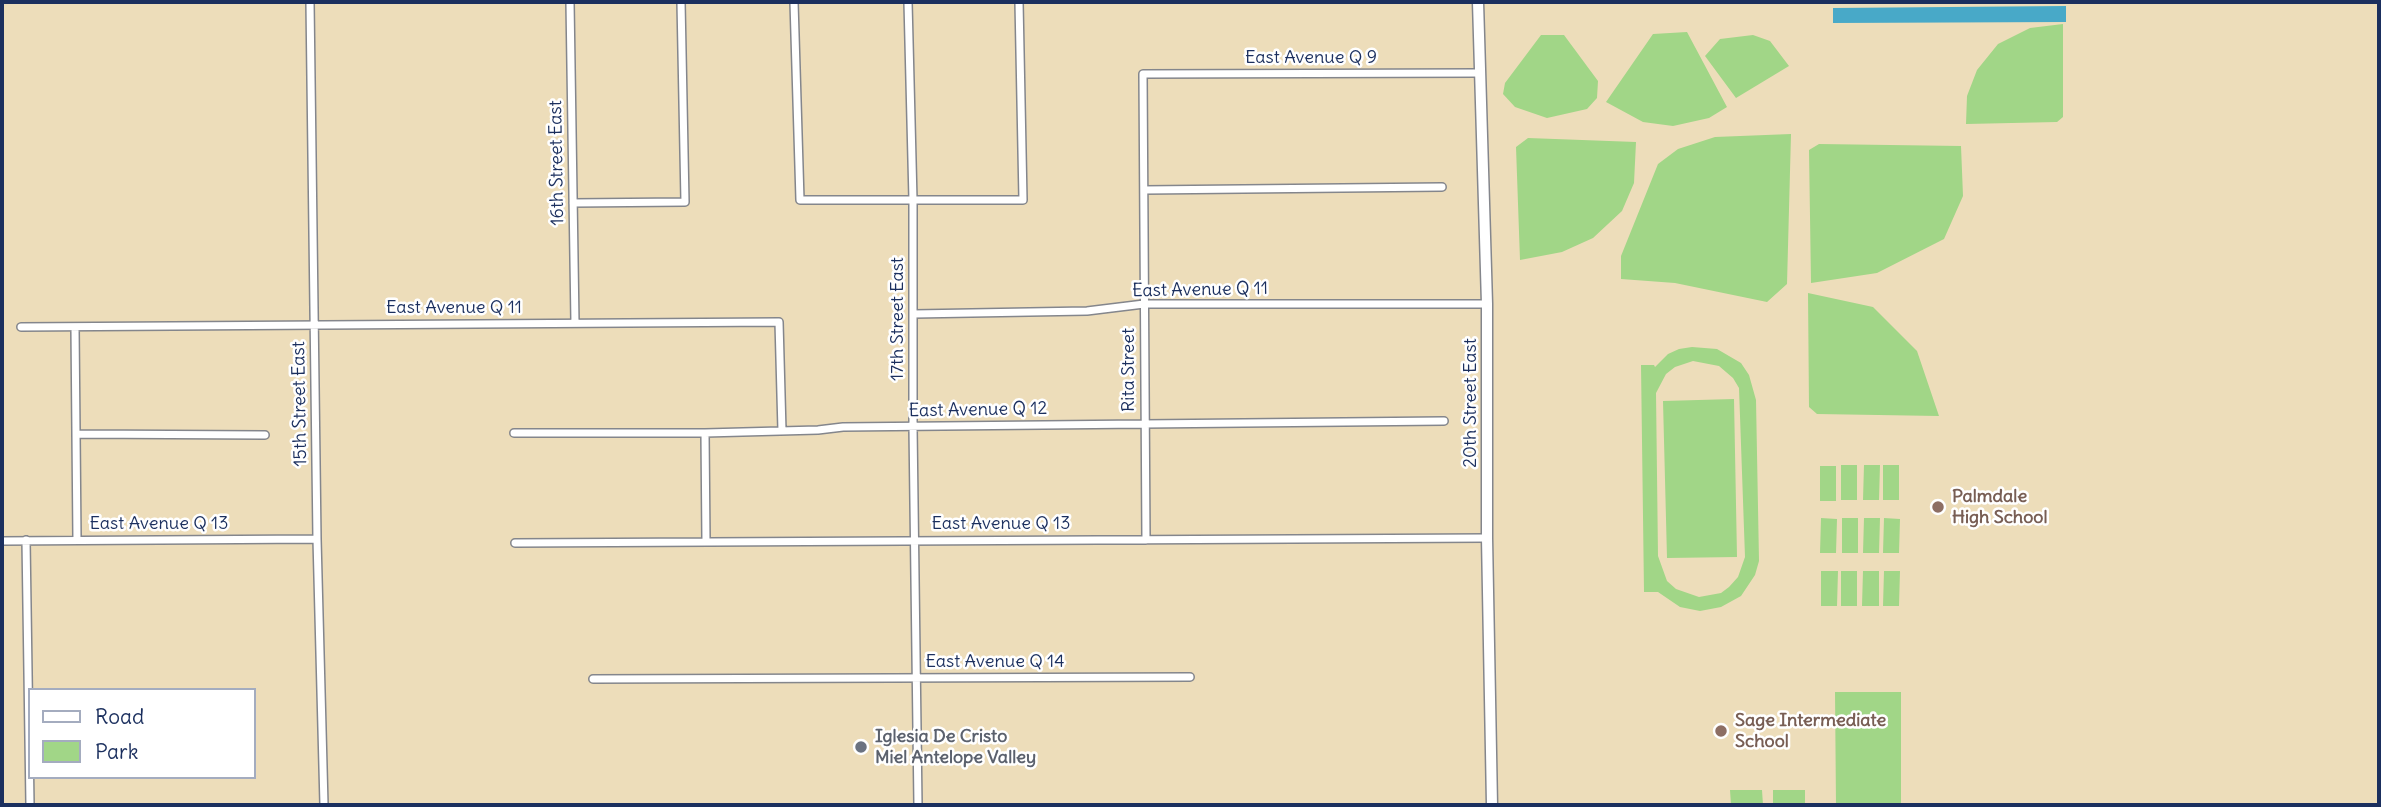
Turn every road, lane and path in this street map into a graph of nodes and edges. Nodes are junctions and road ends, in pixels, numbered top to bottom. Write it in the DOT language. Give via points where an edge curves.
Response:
graph roads {
  1 [pos="310,2"];
  2 [pos="569,2"];
  3 [pos="681,2"];
  4 [pos="794,2"];
  5 [pos="908,2"];
  6 [pos="1018,2"];
  7 [pos="1478,2"];
  8 [pos="1479,73"];
  9 [pos="1143,74"];
  10 [pos="1442,187"];
  11 [pos="1144,190"];
  12 [pos="913,200"];
  13 [pos="573,203"];
  14 [pos="1144,304"];
  15 [pos="1487,304"];
  16 [pos="914,314"];
  17 [pos="575,323"];
  18 [pos="315,325"];
  19 [pos="21,327"];
  20 [pos="75,327"];
  21 [pos="1444,421"];
  22 [pos="1145,423"];
  23 [pos="913,427"];
  24 [pos="782,431"];
  25 [pos="76,433"];
  26 [pos="514,433"];
  27 [pos="705,433"];
  28 [pos="265,435"];
  29 [pos="1487,538"];
  30 [pos="317,539"];
  31 [pos="26,540"];
  32 [pos="77,540"];
  33 [pos="915,540"];
  34 [pos="1146,540"];
  35 [pos="2,541"];
  36 [pos="706,542"];
  37 [pos="515,543"];
  38 [pos="1190,677"];
  39 [pos="916,678"];
  40 [pos="593,679"];
  41 [pos="28,688"];
  42 [pos="30,779"];
  43 [pos="30,805"];
  44 [pos="324,805"];
  45 [pos="918,805"];
  46 [pos="1492,805"];
  1 -- 18 [label="street, 15th Street East"];
  2 -- 13 [label="street, 16th Street East"];
  3 -- 13 [label="street" via="685,202"];
  4 -- 12 [label="street" via="800,200"];
  5 -- 12 [label="street, 17th Street East"];
  6 -- 12 [label="street" via="1023,200"];
  7 -- 8 [label="street, 20th Street East"];
  8 -- 9 [label="street, East Avenue Q 9"];
  8 -- 15 [label="street, 20th Street East"];
  9 -- 11 [label="street, Rita Street"];
  10 -- 11 [label="street"];
  11 -- 14 [label="street, Rita Street"];
  12 -- 16 [label="street, 17th Street East"];
  13 -- 17 [label="street, 16th Street East"];
  14 -- 15 [label="street, East Avenue Q 11"];
  14 -- 16 [label="street, East Avenue Q 11" via="1087,311"];
  14 -- 22 [label="street, Rita Street"];
  15 -- 29 [label="street, 20th Street East"];
  16 -- 23 [label="street, 17th Street East"];
  17 -- 18 [label="street, East Avenue Q 11"];
  17 -- 24 [label="street, East Avenue Q 11" via="779,322"];
  18 -- 20 [label="street, East Avenue Q 11"];
  18 -- 30 [label="street, 15th Street East"];
  19 -- 20 [label="street, East Avenue Q 11"];
  20 -- 25 [label="street"];
  21 -- 22 [label="street, East Avenue Q 12"];
  22 -- 23 [label="street, East Avenue Q 12"];
  22 -- 34 [label="street, Rita Street"];
  23 -- 24 [label="street, East Avenue Q 12"];
  23 -- 33 [label="street, 17th Street East"];
  24 -- 27 [label="street, East Avenue Q 12"];
  25 -- 28 [label="street"];
  25 -- 32 [label="street"];
  26 -- 27 [label="street, East Avenue Q 12"];
  27 -- 36 [label="street"];
  29 -- 34 [label="street, East Avenue Q 13"];
  29 -- 46 [label="street, 20th Street East"];
  30 -- 32 [label="street, East Avenue Q 13"];
  30 -- 44 [label="street, 15th Street East"];
  31 -- 32 [label="street, East Avenue Q 13"];
  31 -- 35 [label="street, East Avenue Q 13"];
  31 -- 41 [label="street"];
  33 -- 34 [label="street, East Avenue Q 13"];
  33 -- 36 [label="street, East Avenue Q 13"];
  33 -- 39 [label="street, 17th Street East"];
  36 -- 37 [label="street, East Avenue Q 13"];
  38 -- 39 [label="street, East Avenue Q 14"];
  39 -- 40 [label="street, East Avenue Q 14"];
  39 -- 45 [label="street, 17th Street East"];
  42 -- 43 [label="street"];
}
